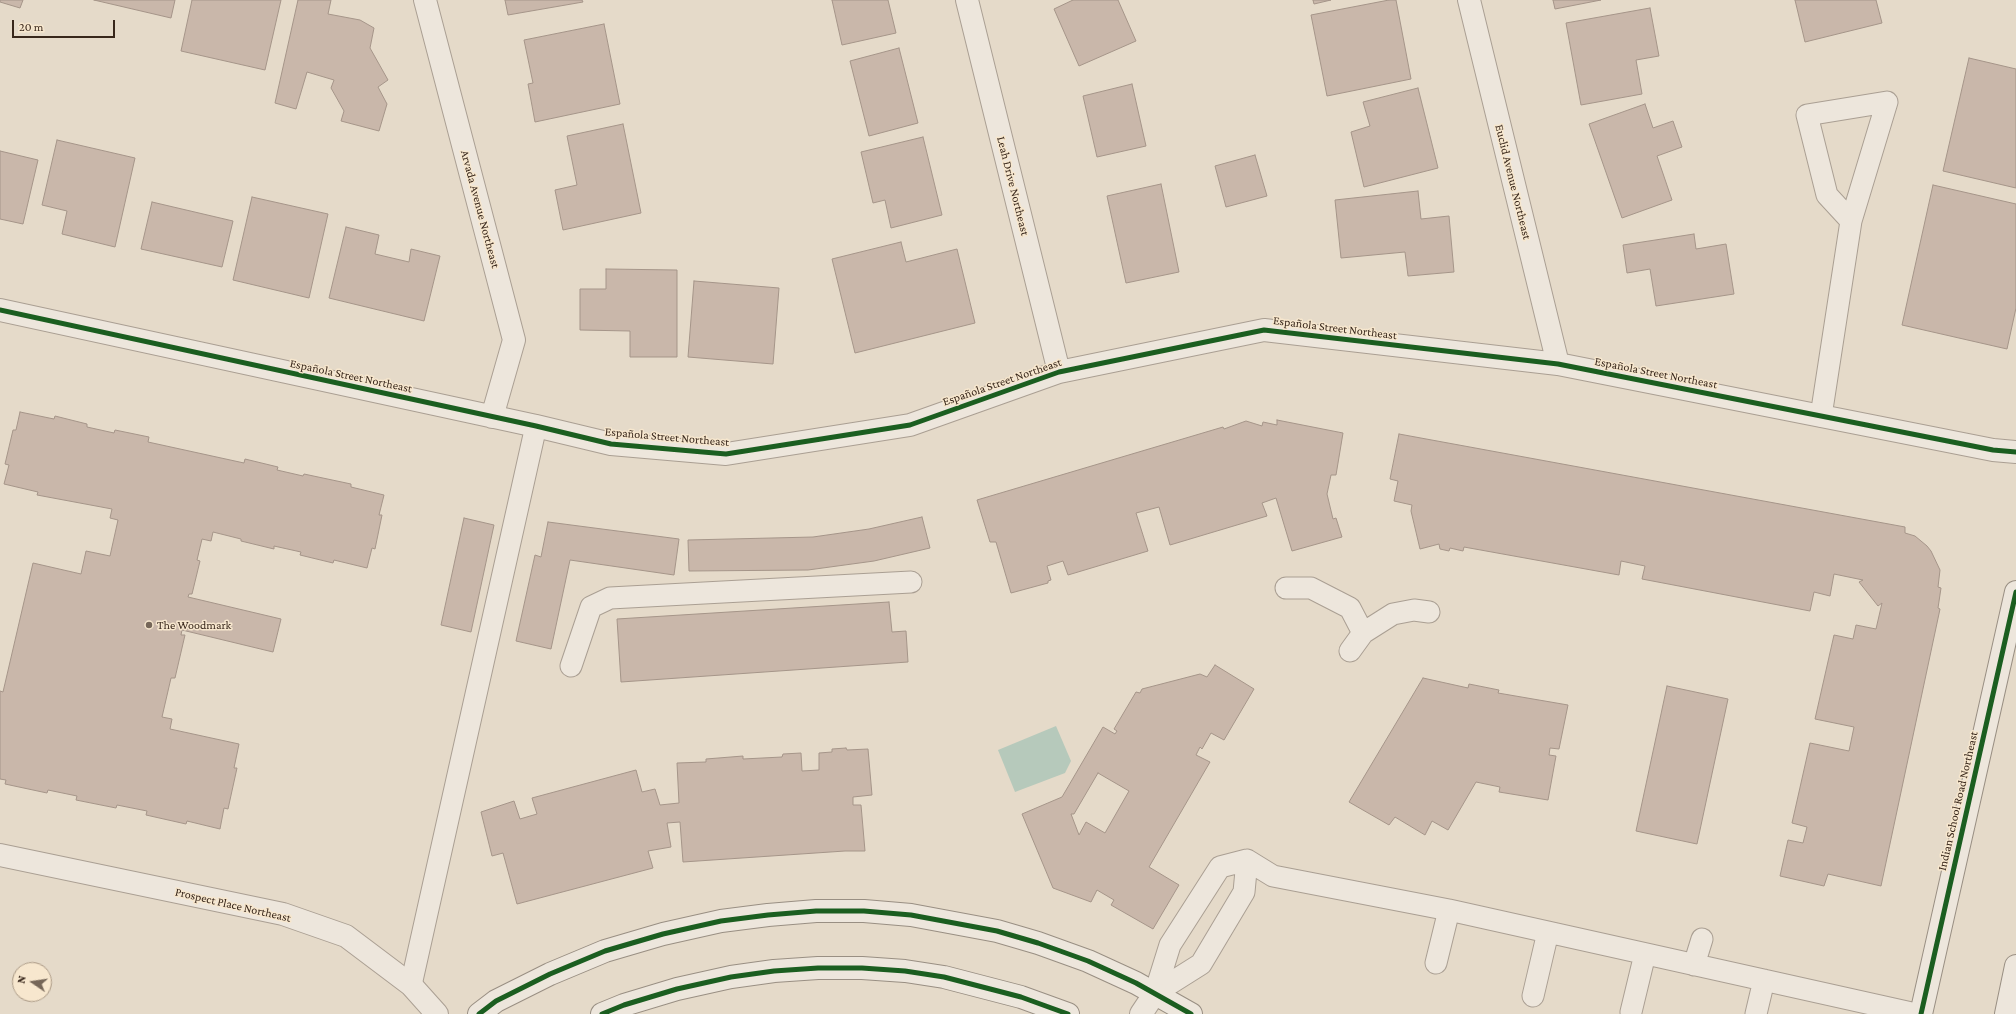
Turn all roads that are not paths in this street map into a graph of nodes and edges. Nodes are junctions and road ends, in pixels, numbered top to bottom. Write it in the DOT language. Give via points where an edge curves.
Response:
graph roads {
  1 [pos="425,0"];
  2 [pos="967,0"];
  3 [pos="1469,0"];
  4 [pos="1851,221"];
  5 [pos="0,310"];
  6 [pos="1558,364"];
  7 [pos="1059,372"];
  8 [pos="1821,416"];
  9 [pos="492,417"];
  10 [pos="536,426"];
  11 [pos="2016,452"];
  12 [pos="911,582"];
  13 [pos="1286,588"];
  14 [pos="2016,592"];
  15 [pos="1428,612"];
  16 [pos="1363,633"];
  17 [pos="1350,651"];
  18 [pos="571,666"];
  19 [pos="0,855"];
  20 [pos="1247,860"];
  21 [pos="1449,910"];
  22 [pos="1548,932"];
  23 [pos="1702,939"];
  24 [pos="1645,954"];
  25 [pos="1436,964"];
  26 [pos="1694,965"];
  27 [pos="2016,966"];
  28 [pos="1764,980"];
  29 [pos="411,985"];
  30 [pos="1155,993"];
  31 [pos="1533,996"];
  32 [pos="1632,1012"];
  33 [pos="437,1014"];
  34 [pos="479,1014"];
  35 [pos="602,1014"];
  36 [pos="1068,1014"];
  37 [pos="1141,1014"];
  38 [pos="1191,1014"];
  39 [pos="1756,1014"];
  40 [pos="1916,1014"];
  41 [pos="1921,1014"];
  42 [pos="2006,1014"];
  1 -- 9 [label="street, Arvada Avenue Northeast" via="514,340"];
  2 -- 7 [label="street, Leah Drive Northeast"];
  3 -- 6 [label="street, Euclid Avenue Northeast"];
  4 -- 4 [label="lane" via="1885,109 1887,102 1807,116 1827,195"];
  4 -- 8 [label="lane"];
  5 -- 9 [label="street, Española Street Northeast"];
  6 -- 7 [label="street, Española Street Northeast" via="1264,330"];
  6 -- 8 [label="street, Española Street Northeast"];
  7 -- 10 [label="street, Española Street Northeast" via="910,425 726,454 611,444"];
  8 -- 11 [label="street, Española Street Northeast" via="1993,450"];
  9 -- 10 [label="street, Española Street Northeast"];
  10 -- 29 [label="lane"];
  12 -- 18 [label="lane" via="610,598 591,607"];
  13 -- 16 [label="lane" via="1312,588 1350,608"];
  14 -- 41 [label="street, Indian School Road Northeast"];
  15 -- 16 [label="lane" via="1414,610 1393,614"];
  16 -- 17 [label="lane"];
  19 -- 29 [label="street, Prospect Place Northeast" via="283,914 346,936"];
  20 -- 21 [label="lane" via="1273,876"];
  20 -- 30 [label="lane" via="1244,892 1201,964"];
  20 -- 30 [label="lane" via="1220,867 1170,945"];
  21 -- 22 [label="lane"];
  21 -- 25 [label="lane"];
  22 -- 24 [label="lane"];
  22 -- 31 [label="lane"];
  23 -- 26 [label="lane"];
  24 -- 26 [label="lane"];
  24 -- 32 [label="lane"];
  26 -- 28 [label="lane"];
  27 -- 42 [label="street"];
  28 -- 39 [label="lane"];
  28 -- 40 [label="lane"];
  29 -- 33 [label="street, Prospect Place Northeast"];
  30 -- 34 [label="street" via="1088,961 997,931 911,914 816,911 721,921 620,947 550,974 496,1001"];
  30 -- 37 [label="street"];
  30 -- 38 [label="street"];
  35 -- 36 [label="street" via="677,989 731,977 818,968 905,971 944,977 1021,997"];
}
